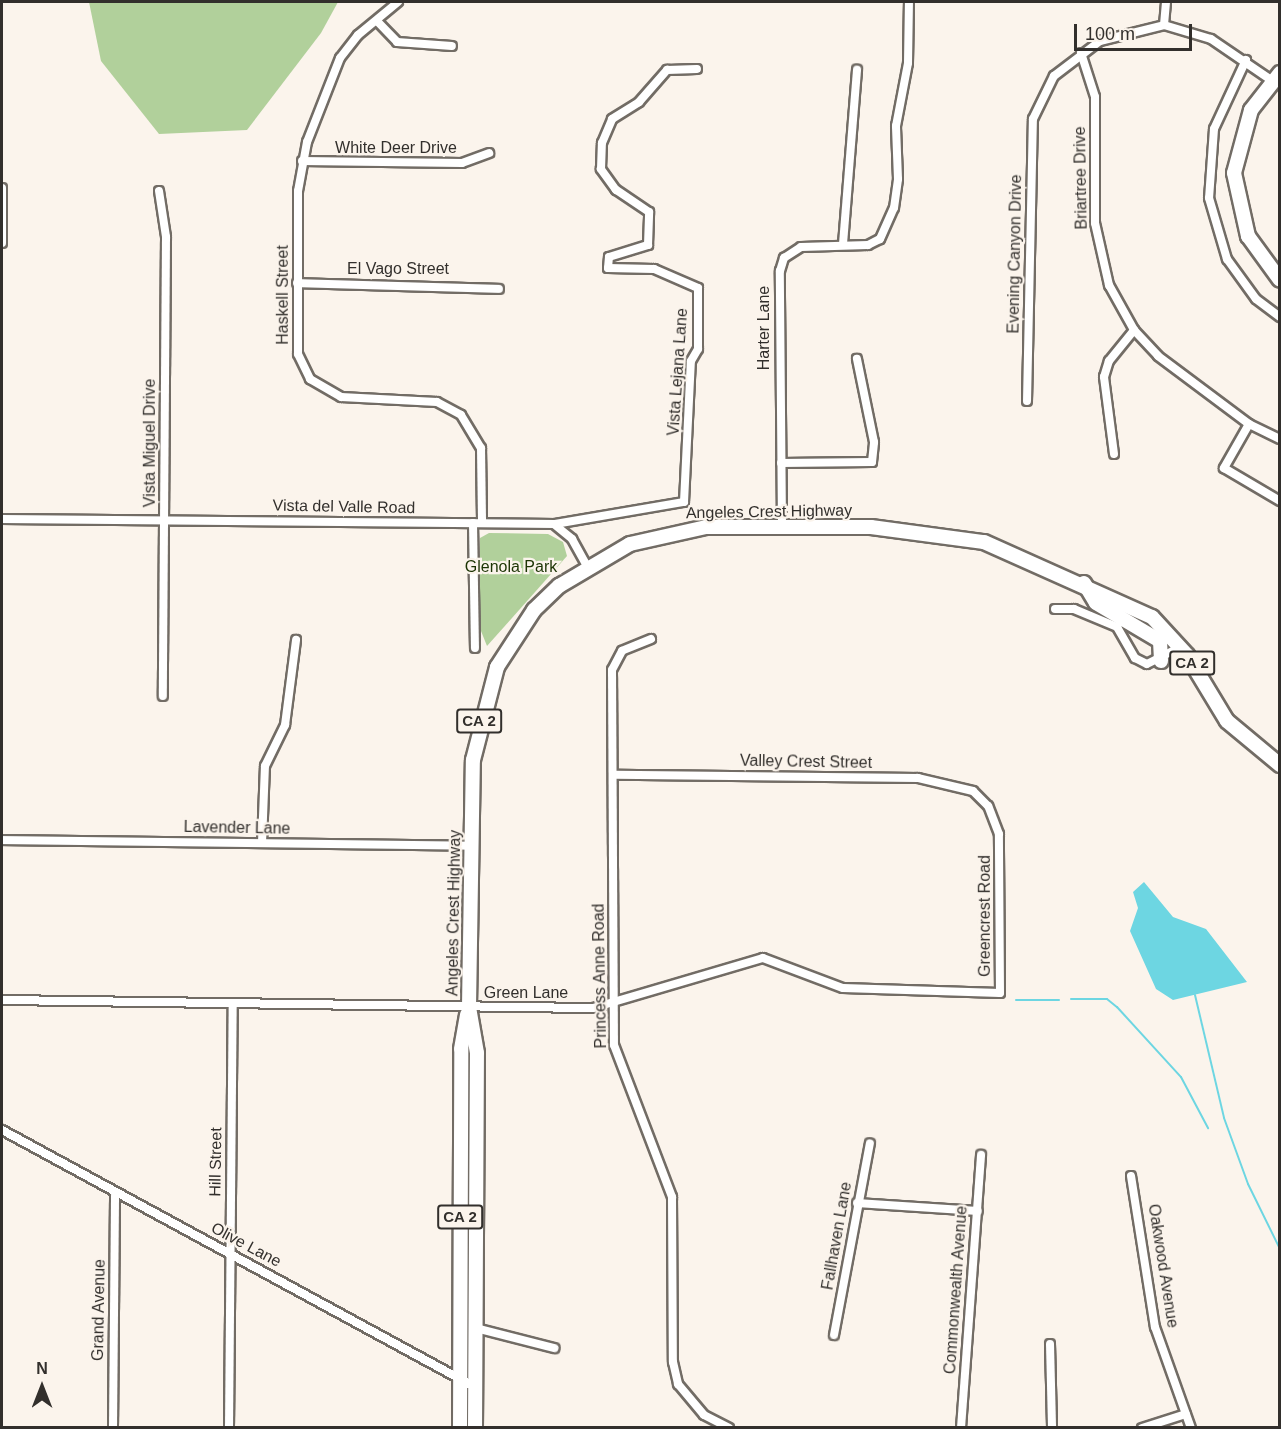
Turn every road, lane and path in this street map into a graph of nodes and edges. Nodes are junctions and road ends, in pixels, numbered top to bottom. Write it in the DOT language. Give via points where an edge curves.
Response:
graph roads {
  1 [pos="398,2"];
  2 [pos="909,2"];
  3 [pos="1166,2"];
  4 [pos="377,21"];
  5 [pos="1164,25"];
  6 [pos="452,46"];
  7 [pos="1081,53"];
  8 [pos="1246,60"];
  9 [pos="697,69"];
  10 [pos="857,70"];
  11 [pos="1275,76"];
  12 [pos="489,153"];
  13 [pos="302,161"];
  14 [pos="2,188"];
  15 [pos="159,191"];
  16 [pos="2,243"];
  17 [pos="843,244"];
  18 [pos="1280,280"];
  19 [pos="297,283"];
  20 [pos="499,289"];
  21 [pos="1280,316"];
  22 [pos="1134,330"];
  23 [pos="856,359"];
  24 [pos="1027,401"];
  25 [pos="1249,424"];
  26 [pos="1280,439"];
  27 [pos="1114,454"];
  28 [pos="781,463"];
  29 [pos="1280,501"];
  30 [pos="684,502"];
  31 [pos="2,519"];
  32 [pos="165,520"];
  33 [pos="473,524"];
  34 [pos="482,524"];
  35 [pos="555,525"];
  36 [pos="782,525"];
  37 [pos="587,566"];
  38 [pos="1084,583"];
  39 [pos="1055,609"];
  40 [pos="651,639"];
  41 [pos="296,640"];
  42 [pos="1181,647"];
  43 [pos="475,648"];
  44 [pos="1161,661"];
  45 [pos="163,696"];
  46 [pos="1280,765"];
  47 [pos="615,775"];
  48 [pos="988,806"];
  49 [pos="2,840"];
  50 [pos="262,843"];
  51 [pos="471,846"];
  52 [pos="1000,993"];
  53 [pos="2,1000"];
  54 [pos="232,1004"];
  55 [pos="613,1006"];
  56 [pos="469,1008"];
  57 [pos="2,1130"];
  58 [pos="870,1143"];
  59 [pos="981,1155"];
  60 [pos="1131,1176"];
  61 [pos="116,1192"];
  62 [pos="857,1203"];
  63 [pos="978,1211"];
  64 [pos="229,1254"];
  65 [pos="476,1328"];
  66 [pos="834,1335"];
  67 [pos="1050,1344"];
  68 [pos="554,1348"];
  69 [pos="460,1378"];
  70 [pos="475,1387"];
  71 [pos="1186,1414"];
  72 [pos="112,1428"];
  73 [pos="229,1428"];
  74 [pos="460,1428"];
  75 [pos="475,1428"];
  76 [pos="729,1428"];
  77 [pos="961,1428"];
  78 [pos="1052,1428"];
  79 [pos="1142,1428"];
  80 [pos="1191,1428"];
  1 -- 4 [label="street, Haskell Street"];
  2 -- 17 [label="street, Harter Lane" via="894,207 880,239"];
  3 -- 5 [label="street"];
  4 -- 6 [label="street" via="397,42"];
  4 -- 13 [label="street, Haskell Street" via="340,58"];
  5 -- 7 [label="street" via="1131,30"];
  5 -- 8 [label="street" via="1187,29"];
  7 -- 22 [label="street, Briartree Drive" via="1095,97 1095,223 1101,256 1109,285"];
  7 -- 24 [label="street, Evening Canyon Drive" via="1054,76 1036,108"];
  8 -- 11 [label="street"];
  8 -- 21 [label="street" via="1214,129 1209,198 1227,260 1256,298"];
  9 -- 30 [label="street, Vista Lejana Lane" via="667,70 639,102 612,119 602,142 601,169 611,187 649,212 648,245 634,253 617,252 609,257 608,268 654,269 689,280 698,288 698,348 691,361"];
  10 -- 17 [label="street"];
  11 -- 18 [label="main road" via="1239,136 1234,181 1248,236"];
  12 -- 13 [label="street, White Deer Drive" via="462,163"];
  13 -- 19 [label="street, Haskell Street"];
  14 -- 16 [label="street"];
  15 -- 32 [label="street, Vista Miguel Drive" via="166,237"];
  17 -- 28 [label="street, Harter Lane" via="791,251 780,271"];
  19 -- 20 [label="street, El Vago Street"];
  19 -- 34 [label="street, Haskell Street" via="298,354 321,388 349,398 437,402 470,424 482,448"];
  22 -- 25 [label="street, Briartree Drive" via="1158,356"];
  22 -- 27 [label="street" via="1109,361 1104,377"];
  23 -- 28 [label="street" via="874,442 872,462"];
  25 -- 26 [label="street, Briartree Drive"];
  25 -- 29 [label="street" via="1224,468"];
  28 -- 36 [label="street, Harter Lane"];
  30 -- 35 [label="street, Vista del Valle Road"];
  31 -- 32 [label="street, Vista del Valle Road"];
  32 -- 33 [label="street, Vista del Valle Road"];
  32 -- 45 [label="street, Vista Miguel Drive"];
  33 -- 34 [label="street, Vista del Valle Road"];
  33 -- 43 [label="street"];
  34 -- 35 [label="street, Vista del Valle Road"];
  35 -- 37 [label="street" via="572,539"];
  36 -- 37 [label="main road, Angeles Crest Highway / CA 2" via="671,531"];
  36 -- 38 [label="main road, Angeles Crest Highway / CA 2" via="916,530 970,539"];
  37 -- 51 [label="main road, Angeles Crest Highway / CA 2" via="534,610 497,667 472,759"];
  38 -- 42 [label="main road, Angeles Crest Highway / CA 2" via="1152,617"];
  38 -- 44 [label="main road" via="1096,603 1160,641"];
  39 -- 44 [label="street" via="1074,609 1117,627 1135,658 1148,664"];
  40 -- 47 [label="street, Princess Anne Road" via="630,645 615,658"];
  41 -- 50 [label="street" via="285,725 265,766"];
  42 -- 44 [label="street"];
  42 -- 46 [label="main road, Angeles Crest Highway / CA 2" via="1227,721"];
  47 -- 48 [label="street, Valley Crest Street" via="942,780 974,791"];
  47 -- 55 [label="street, Princess Anne Road"];
  48 -- 52 [label="street, Greencrest Road" via="1001,851"];
  49 -- 50 [label="street, Lavender Lane"];
  50 -- 51 [label="street, Lavender Lane"];
  51 -- 56 [label="main road, Angeles Crest Highway / CA 2"];
  52 -- 55 [label="street, Green Lane" via="843,988 763,958"];
  53 -- 54 [label="street, Green Lane"];
  54 -- 56 [label="street, Green Lane"];
  54 -- 64 [label="street, Hill Street"];
  55 -- 56 [label="street, Green Lane"];
  55 -- 76 [label="street, Princess Anne Road" via="616,1056 672,1197 673,1362 678,1384 704,1415"];
  56 -- 65 [label="main road, Angeles Crest Highway / CA 2" via="477,1053"];
  56 -- 69 [label="main road, Angeles Crest Highway / CA 2" via="461,1049"];
  57 -- 61 [label="street, Olive Lane"];
  58 -- 62 [label="street, Fallhaven Lane"];
  59 -- 63 [label="street, Commonwealth Avenue"];
  60 -- 71 [label="street, Oakwood Avenue" via="1155,1327"];
  61 -- 64 [label="street, Olive Lane"];
  61 -- 72 [label="street, Grand Avenue"];
  62 -- 63 [label="street"];
  62 -- 66 [label="street, Fallhaven Lane"];
  63 -- 77 [label="street, Commonwealth Avenue"];
  64 -- 69 [label="street, Olive Lane"];
  64 -- 73 [label="street, Hill Street"];
  65 -- 68 [label="street"];
  65 -- 70 [label="main road, Angeles Crest Highway / CA 2"];
  67 -- 78 [label="street"];
  69 -- 70 [label="street, Olive Lane"];
  69 -- 74 [label="main road, Angeles Crest Highway / CA 2"];
  70 -- 75 [label="main road, Angeles Crest Highway / CA 2"];
  71 -- 79 [label="street"];
  71 -- 80 [label="street, Oakwood Avenue"];
}
